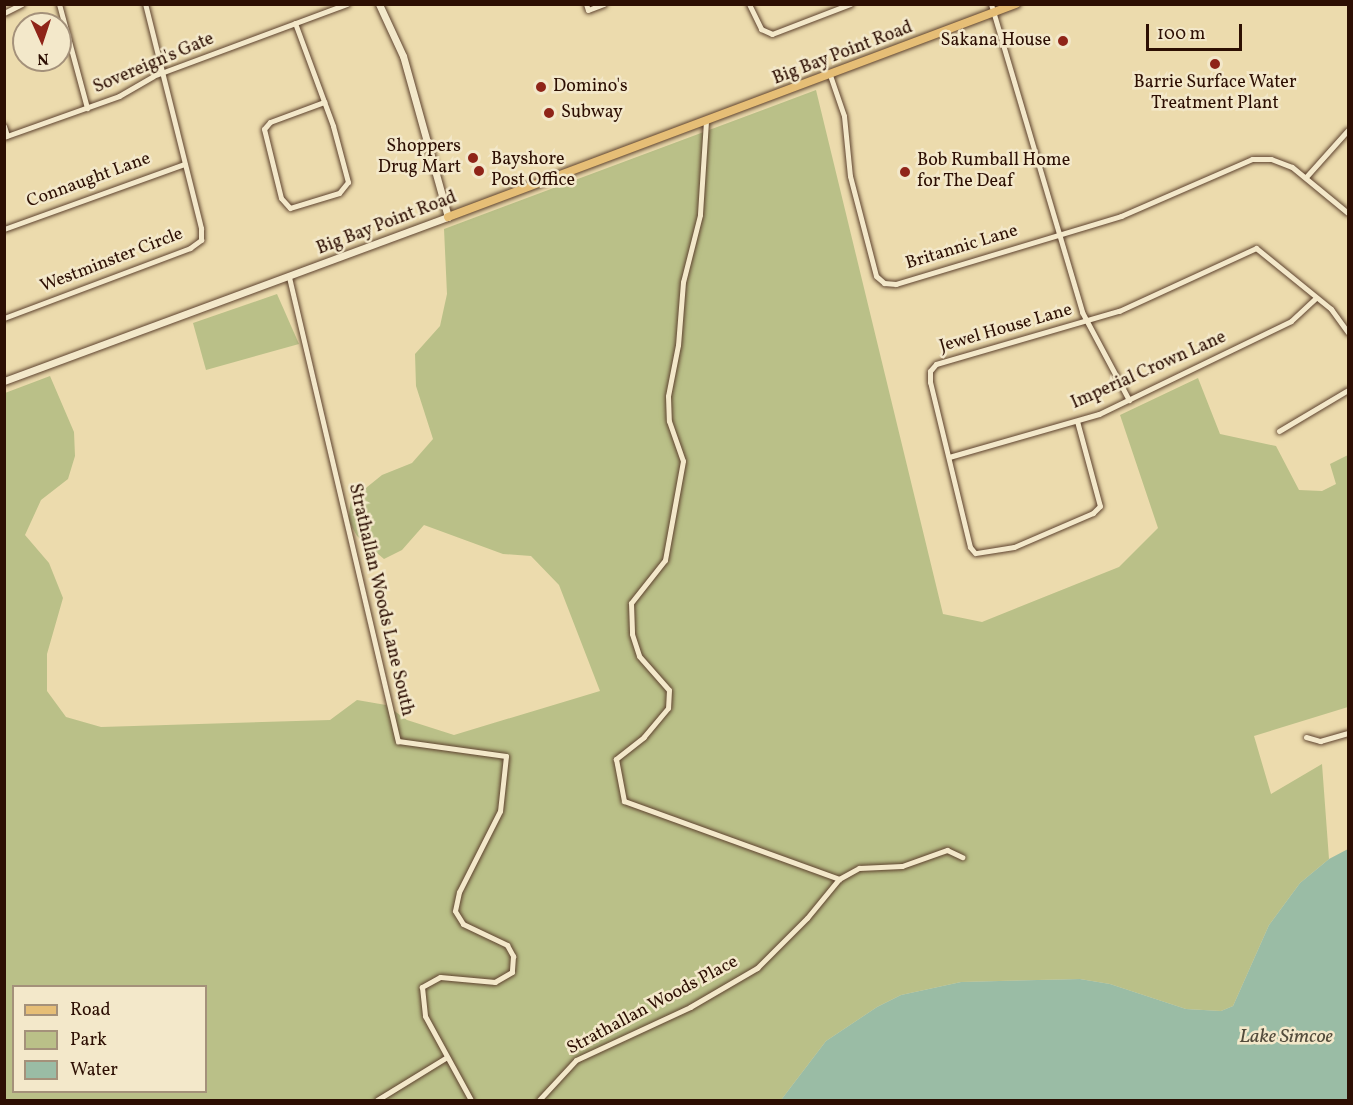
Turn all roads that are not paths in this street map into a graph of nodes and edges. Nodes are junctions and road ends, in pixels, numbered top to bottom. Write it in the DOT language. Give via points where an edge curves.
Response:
graph roads {
  1 [pos="22,4"];
  2 [pos="59,4"];
  3 [pos="145,4"];
  4 [pos="348,4"];
  5 [pos="379,4"];
  6 [pos="604,4"];
  7 [pos="749,4"];
  8 [pos="850,4"];
  9 [pos="1016,4"];
  10 [pos="587,7"];
  11 [pos="992,9"];
  12 [pos="4,14"];
  13 [pos="295,23"];
  14 [pos="162,73"];
  15 [pos="830,75"];
  16 [pos="324,102"];
  17 [pos="87,108"];
  18 [pos="706,121"];
  19 [pos="4,126"];
  20 [pos="1348,130"];
  21 [pos="6,136"];
  22 [pos="185,164"];
  23 [pos="1306,177"];
  24 [pos="1348,213"];
  25 [pos="448,217"];
  26 [pos="4,229"];
  27 [pos="1059,234"];
  28 [pos="289,277"];
  29 [pos="1316,298"];
  30 [pos="4,318"];
  31 [pos="1086,322"];
  32 [pos="1348,332"];
  33 [pos="4,381"];
  34 [pos="1348,390"];
  35 [pos="1129,399"];
  36 [pos="1077,421"];
  37 [pos="1279,431"];
  38 [pos="949,457"];
  39 [pos="1348,733"];
  40 [pos="1306,737"];
  41 [pos="962,857"];
  42 [pos="839,879"];
  43 [pos="447,1057"];
  44 [pos="377,1101"];
  45 [pos="471,1101"];
  46 [pos="539,1101"];
  1 -- 12 [label="street"];
  2 -- 17 [label="street"];
  3 -- 14 [label="street, Westminster Circle"];
  4 -- 13 [label="street, Sovereign's Gate"];
  5 -- 25 [label="main road" via="405,62"];
  6 -- 10 [label="street"];
  7 -- 8 [label="street" via="761,29 772,34"];
  9 -- 11 [label="main road, Big Bay Point Road"];
  11 -- 15 [label="main road, Big Bay Point Road"];
  11 -- 27 [label="street"];
  13 -- 14 [label="street, Sovereign's Gate"];
  13 -- 16 [label="street"];
  14 -- 17 [label="street, Sovereign's Gate"];
  14 -- 22 [label="street, Westminster Circle"];
  15 -- 18 [label="main road, Big Bay Point Road"];
  15 -- 27 [label="street, Britannic Lane" via="844,116 849,170 876,276 884,284 896,284"];
  16 -- 16 [label="street" via="270,122 264,129 281,198 291,208 339,193 348,184"];
  17 -- 21 [label="street, Sovereign's Gate"];
  18 -- 25 [label="main road, Big Bay Point Road"];
  18 -- 42 [label="street" via="700,214 683,282 678,345 668,396 669,421 683,461 665,560 631,603 632,634 639,656 669,690 668,708 644,737 616,759 624,801"];
  19 -- 21 [label="street"];
  20 -- 23 [label="street"];
  22 -- 26 [label="street, Connaught Lane"];
  22 -- 30 [label="street, Westminster Circle" via="202,234 197,245"];
  23 -- 24 [label="street, Britannic Lane"];
  23 -- 27 [label="street, Britannic Lane" via="1281,162 1261,158 1241,161 1121,216"];
  25 -- 28 [label="main road, Big Bay Point Road"];
  27 -- 31 [label="street"];
  28 -- 33 [label="main road, Big Bay Point Road"];
  28 -- 43 [label="street, Strathallan Woods Lane South" via="398,741 506,756 500,812 459,892 455,912 463,924 507,945 513,956 512,972 495,982 440,977 422,987 425,1016"];
  29 -- 31 [label="street, Jewel House Lane" via="1256,248 1119,311"];
  29 -- 32 [label="street, Jewel House Lane" via="1331,309"];
  29 -- 35 [label="street, Imperial Crown Lane" via="1289,322"];
  31 -- 35 [label="street"];
  31 -- 38 [label="street, Jewel House Lane" via="932,368 930,382"];
  34 -- 37 [label="street"];
  35 -- 36 [label="street, Imperial Crown Lane"];
  36 -- 38 [label="street, Imperial Crown Lane"];
  36 -- 38 [label="street, Jewel House Lane" via="1100,506 1093,513 1014,547 981,555 970,547"];
  39 -- 40 [label="street" via="1320,741"];
  41 -- 42 [label="street, Strathallan Woods Place" via="947,850 902,866 860,867"];
  42 -- 46 [label="street, Strathallan Woods Place" via="771,956 743,978 610,1047 576,1060"];
  43 -- 44 [label="street"];
  43 -- 45 [label="street, Strathallan Woods Lane South"];
}
